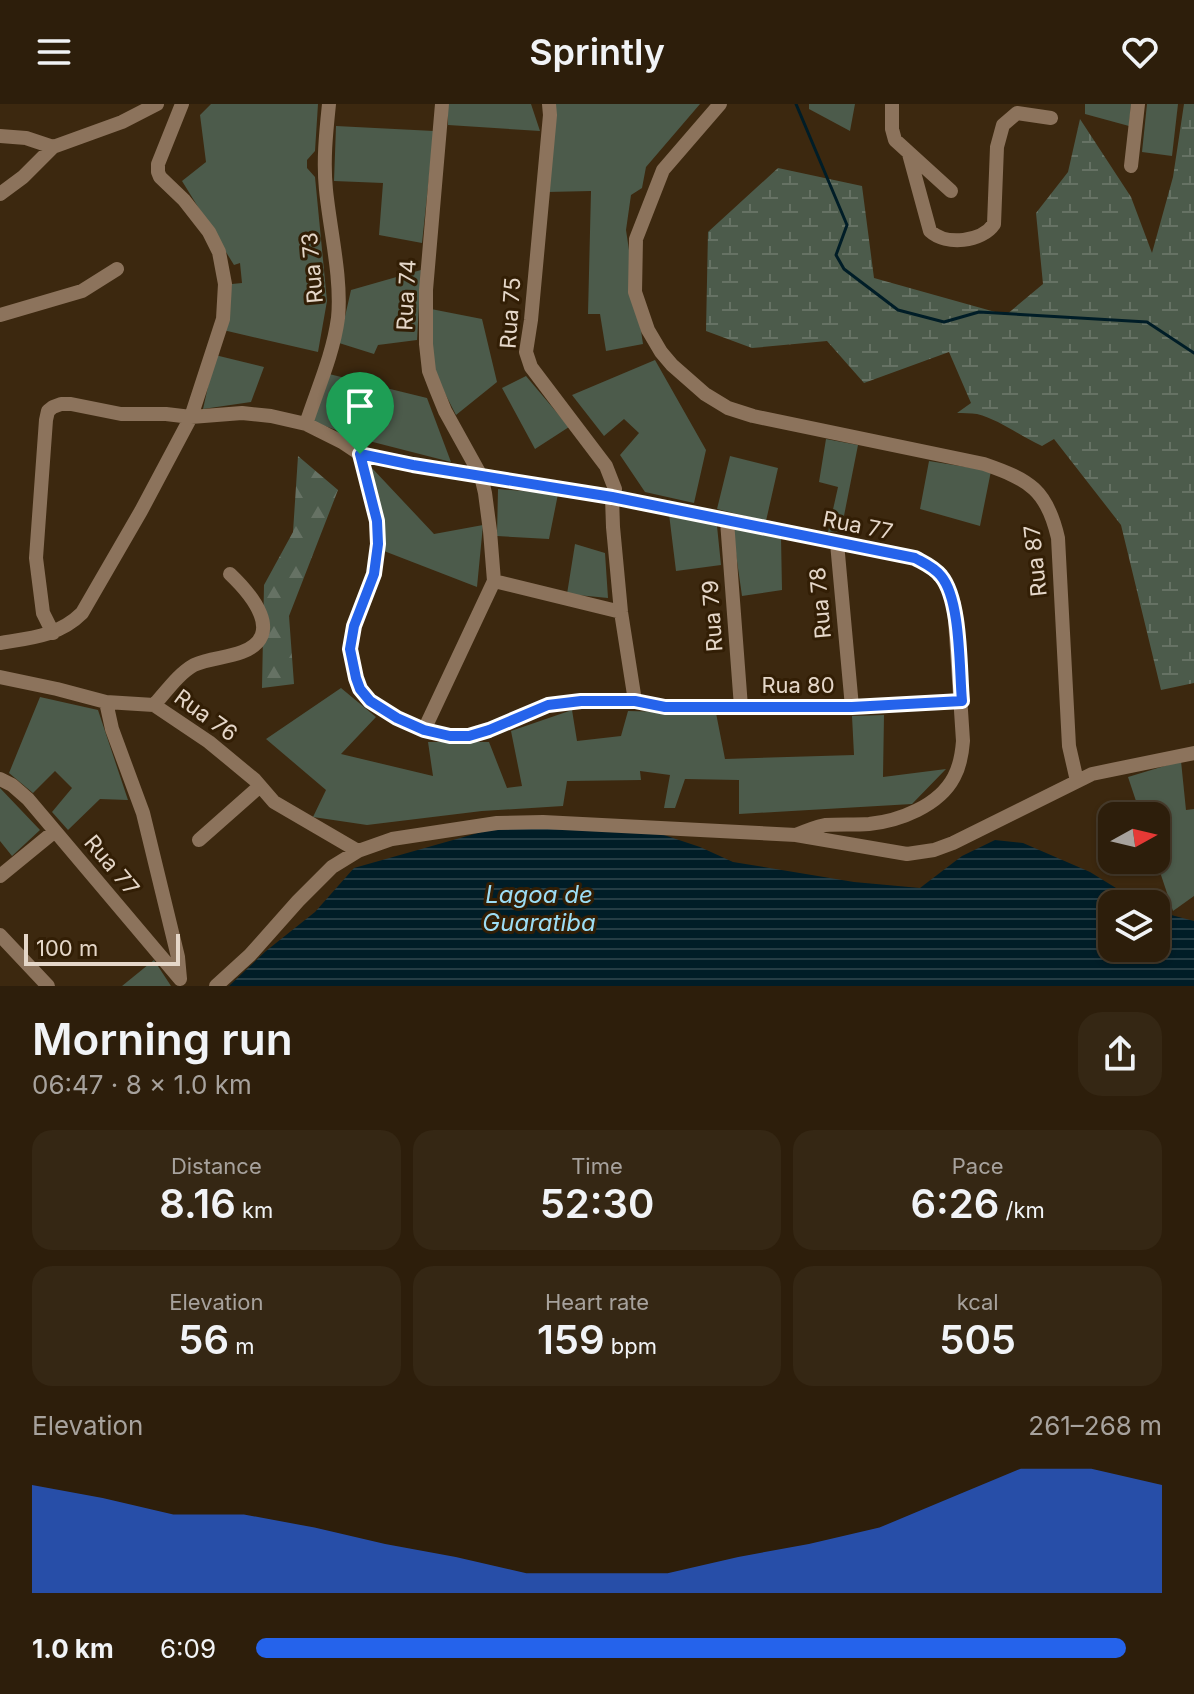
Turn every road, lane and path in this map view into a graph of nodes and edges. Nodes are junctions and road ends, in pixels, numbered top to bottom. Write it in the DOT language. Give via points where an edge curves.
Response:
graph roads {
  1 [pos="157,104"];
  2 [pos="182,104"];
  3 [pos="329,104"];
  4 [pos="442,104"];
  5 [pos="549,104"];
  6 [pos="720,104"];
  7 [pos="892,104"];
  8 [pos="1138,104"];
  9 [pos="1051,118"];
  10 [pos="0,136"];
  11 [pos="53,147"];
  12 [pos="909,154"];
  13 [pos="1131,166"];
  14 [pos="951,191"];
  15 [pos="0,194"];
  16 [pos="117,269"];
  17 [pos="0,315"];
  18 [pos="191,417"];
  19 [pos="306,424"];
  20 [pos="360,454"];
  21 [pos="481,476"];
  22 [pos="612,497"];
  23 [pos="727,521"];
  24 [pos="837,543"];
  25 [pos="230,574"];
  26 [pos="494,581"];
  27 [pos="621,612"];
  28 [pos="53,633"];
  29 [pos="0,643"];
  30 [pos="0,677"];
  31 [pos="635,701"];
  32 [pos="962,701"];
  33 [pos="106,702"];
  34 [pos="154,705"];
  35 [pos="741,707"];
  36 [pos="852,707"];
  37 [pos="424,730"];
  38 [pos="1194,753"];
  39 [pos="0,779"];
  40 [pos="1077,781"];
  41 [pos="260,786"];
  42 [pos="55,831"];
  43 [pos="796,835"];
  44 [pos="199,840"];
  45 [pos="358,851"];
  46 [pos="0,876"];
  47 [pos="0,935"];
  48 [pos="182,982"];
  49 [pos="48,986"];
  50 [pos="216,986"];
  1 -- 11 [label="street"];
  2 -- 18 [label="street" via="158,172 209,232 225,284 223,319"];
  3 -- 19 [label="street, Rua 73" via="324,143 338,316"];
  4 -- 21 [label="street, Rua 74" via="426,344 440,400"];
  5 -- 22 [label="street, Rua 75" via="526,352 536,375 606,466 615,489"];
  6 -- 40 [label="street, Rua 87" via="663,170 636,239 635,292 648,330 672,365 728,408 984,464 1028,483 1043,496 1058,538 1069,746"];
  7 -- 12 [label="street" via="895,140"];
  8 -- 13 [label="street"];
  9 -- 12 [label="street" via="1017,113 1003,125 994,224 980,235 943,239 930,231"];
  10 -- 11 [label="street"];
  11 -- 15 [label="street"];
  12 -- 14 [label="street"];
  16 -- 17 [label="street" via="82,291"];
  18 -- 19 [label="street" via="242,413"];
  18 -- 28 [label="street" via="91,600 70,625"];
  18 -- 28 [label="street" via="121,414 71,404 48,411 36,558 43,613"];
  19 -- 20 [label="street"];
  20 -- 21 [label="street"];
  20 -- 37 [label="street, Rua 80" via="378,544 350,649 356,678 370,701"];
  21 -- 22 [label="street, Rua 77"];
  21 -- 26 [label="street, Rua 74"];
  22 -- 23 [label="street, Rua 77"];
  22 -- 27 [label="street"];
  23 -- 24 [label="street, Rua 77"];
  23 -- 35 [label="street, Rua 79"];
  24 -- 32 [label="street, Rua 77" via="915,558 940,574 954,604"];
  24 -- 36 [label="street, Rua 78"];
  25 -- 34 [label="street" via="258,607 258,644 189,668"];
  26 -- 27 [label="street"];
  26 -- 37 [label="street"];
  27 -- 31 [label="street"];
  28 -- 29 [label="street"];
  30 -- 33 [label="street, Rua 76"];
  31 -- 35 [label="street, Rua 80" via="665,707"];
  31 -- 37 [label="street, Rua 80" via="548,705 469,736"];
  32 -- 36 [label="street, Rua 80"];
  32 -- 43 [label="street, Rua 77" via="960,761 940,795 893,819 825,825"];
  33 -- 34 [label="street, Rua 76"];
  33 -- 48 [label="street" via="143,813"];
  34 -- 41 [label="street, Rua 76"];
  35 -- 36 [label="street, Rua 80"];
  38 -- 40 [label="street"];
  39 -- 42 [label="street, Rua 77" via="28,799"];
  40 -- 43 [label="street" via="934,850 907,854"];
  41 -- 44 [label="street"];
  41 -- 45 [label="street, Rua 76" via="274,802"];
  42 -- 46 [label="street"];
  42 -- 48 [label="street, Rua 77"];
  43 -- 45 [label="street" via="520,822 392,839"];
  45 -- 50 [label="street" via="332,867"];
  47 -- 49 [label="street"];
}
